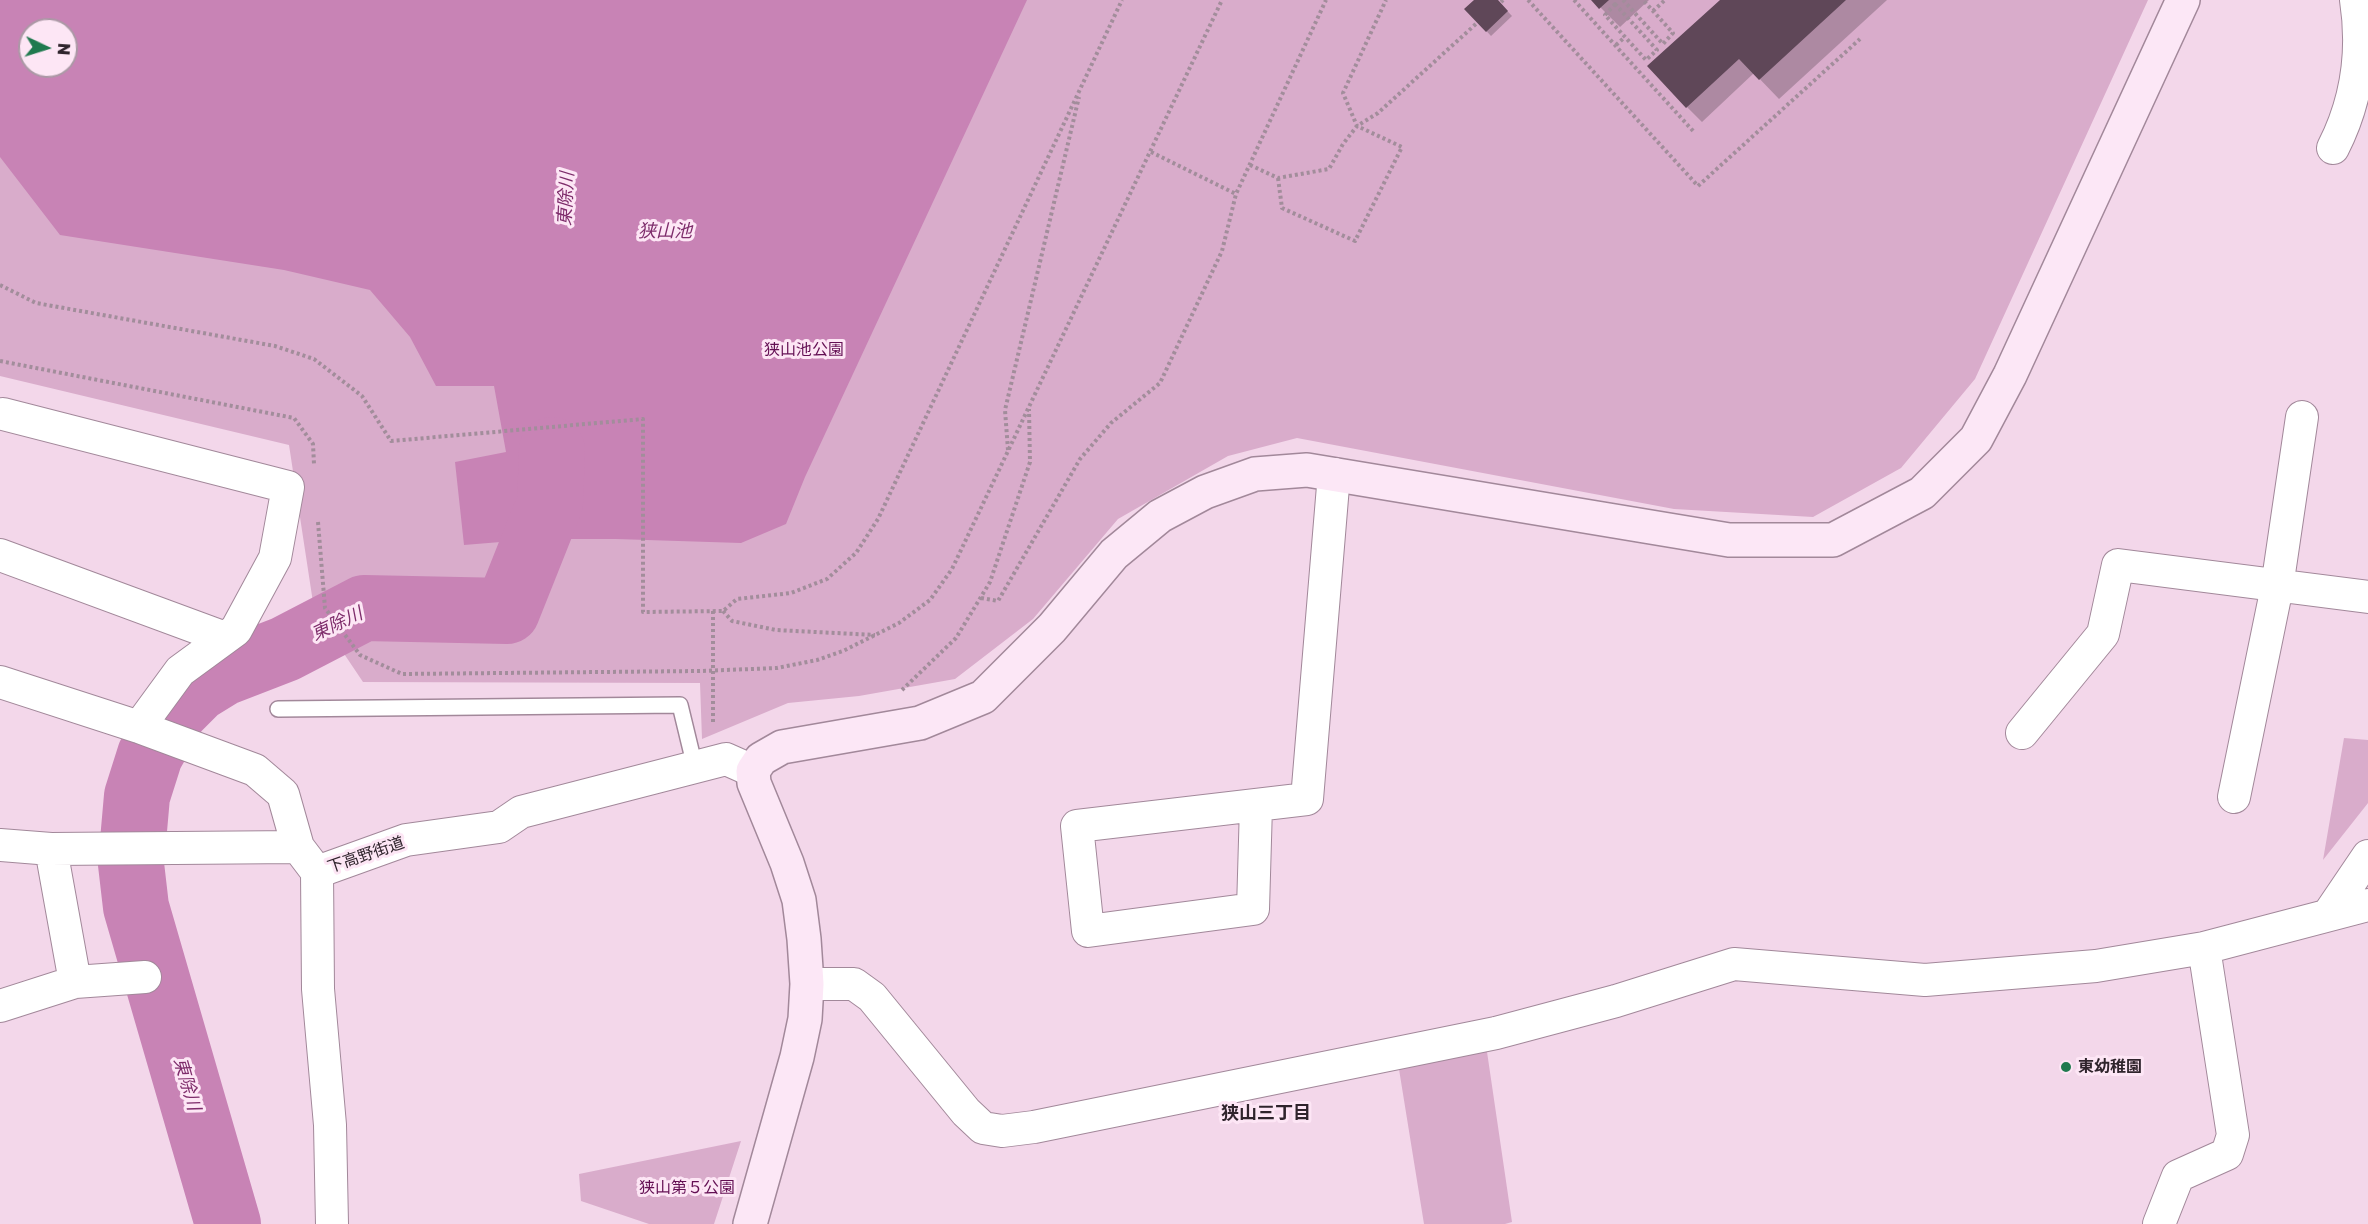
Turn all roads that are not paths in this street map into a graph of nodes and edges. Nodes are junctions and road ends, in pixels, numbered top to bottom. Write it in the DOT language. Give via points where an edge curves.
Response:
graph roads {
  1 [pos="2183,0"];
  2 [pos="2356,0"];
  3 [pos="2333,148"];
  4 [pos="3,414"];
  5 [pos="2302,417"];
  6 [pos="1334,474"];
  7 [pos="0,555"];
  8 [pos="2277,587"];
  9 [pos="2368,597"];
  10 [pos="225,638"];
  11 [pos="0,682"];
  12 [pos="278,709"];
  13 [pos="155,733"];
  14 [pos="2022,733"];
  15 [pos="695,767"];
  16 [pos="753,771"];
  17 [pos="2234,797"];
  18 [pos="1256,806"];
  19 [pos="0,845"];
  20 [pos="298,847"];
  21 [pos="51,849"];
  22 [pos="2368,856"];
  23 [pos="317,872"];
  24 [pos="2368,905"];
  25 [pos="2328,915"];
  26 [pos="2204,948"];
  27 [pos="145,976"];
  28 [pos="75,982"];
  29 [pos="807,984"];
  30 [pos="0,1006"];
  31 [pos="332,1224"];
  32 [pos="750,1224"];
  33 [pos="2159,1224"];
  1 -- 6 [label="street" via="2010,375 1976,439 1922,493 1833,540 1730,540"];
  2 -- 3 [label="street" via="2359,70 2346,123"];
  4 -- 10 [label="street" via="288,487 275,558 236,630"];
  5 -- 8 [label="street"];
  6 -- 16 [label="street" via="1307,470 1255,474 1205,492 1160,516 1114,554 1052,628 983,697 920,723 782,747 761,759"];
  6 -- 18 [label="street" via="1307,799"];
  7 -- 10 [label="street"];
  8 -- 9 [label="street"];
  8 -- 14 [label="street" via="2118,565 2103,634"];
  8 -- 17 [label="street"];
  10 -- 13 [label="street" via="180,671"];
  11 -- 13 [label="street"];
  12 -- 15 [label="lane" via="680,705"];
  13 -- 20 [label="street" via="255,770 283,794"];
  15 -- 16 [label="street, 下高野街道" via="726,759"];
  15 -- 23 [label="street, 下高野街道" via="521,812 499,827 406,840"];
  16 -- 29 [label="street" via="754,783 799,900"];
  18 -- 18 [label="street" via="1253,909 1088,931 1077,826"];
  19 -- 21 [label="street"];
  20 -- 21 [label="street"];
  20 -- 23 [label="street"];
  21 -- 28 [label="street"];
  22 -- 25 [label="street"];
  23 -- 31 [label="street, 下高野街道" via="318,989 330,1125"];
  24 -- 25 [label="street"];
  25 -- 26 [label="street"];
  26 -- 29 [label="street" via="2096,966 1925,980 1734,964 1496,1033 1002,1131 983,1128 966,1112 873,997 854,984"];
  26 -- 33 [label="street" via="2233,1135 2227,1154 2178,1176"];
  27 -- 28 [label="street"];
  28 -- 30 [label="street"];
  29 -- 32 [label="street" via="806,1019 797,1057"];
}
